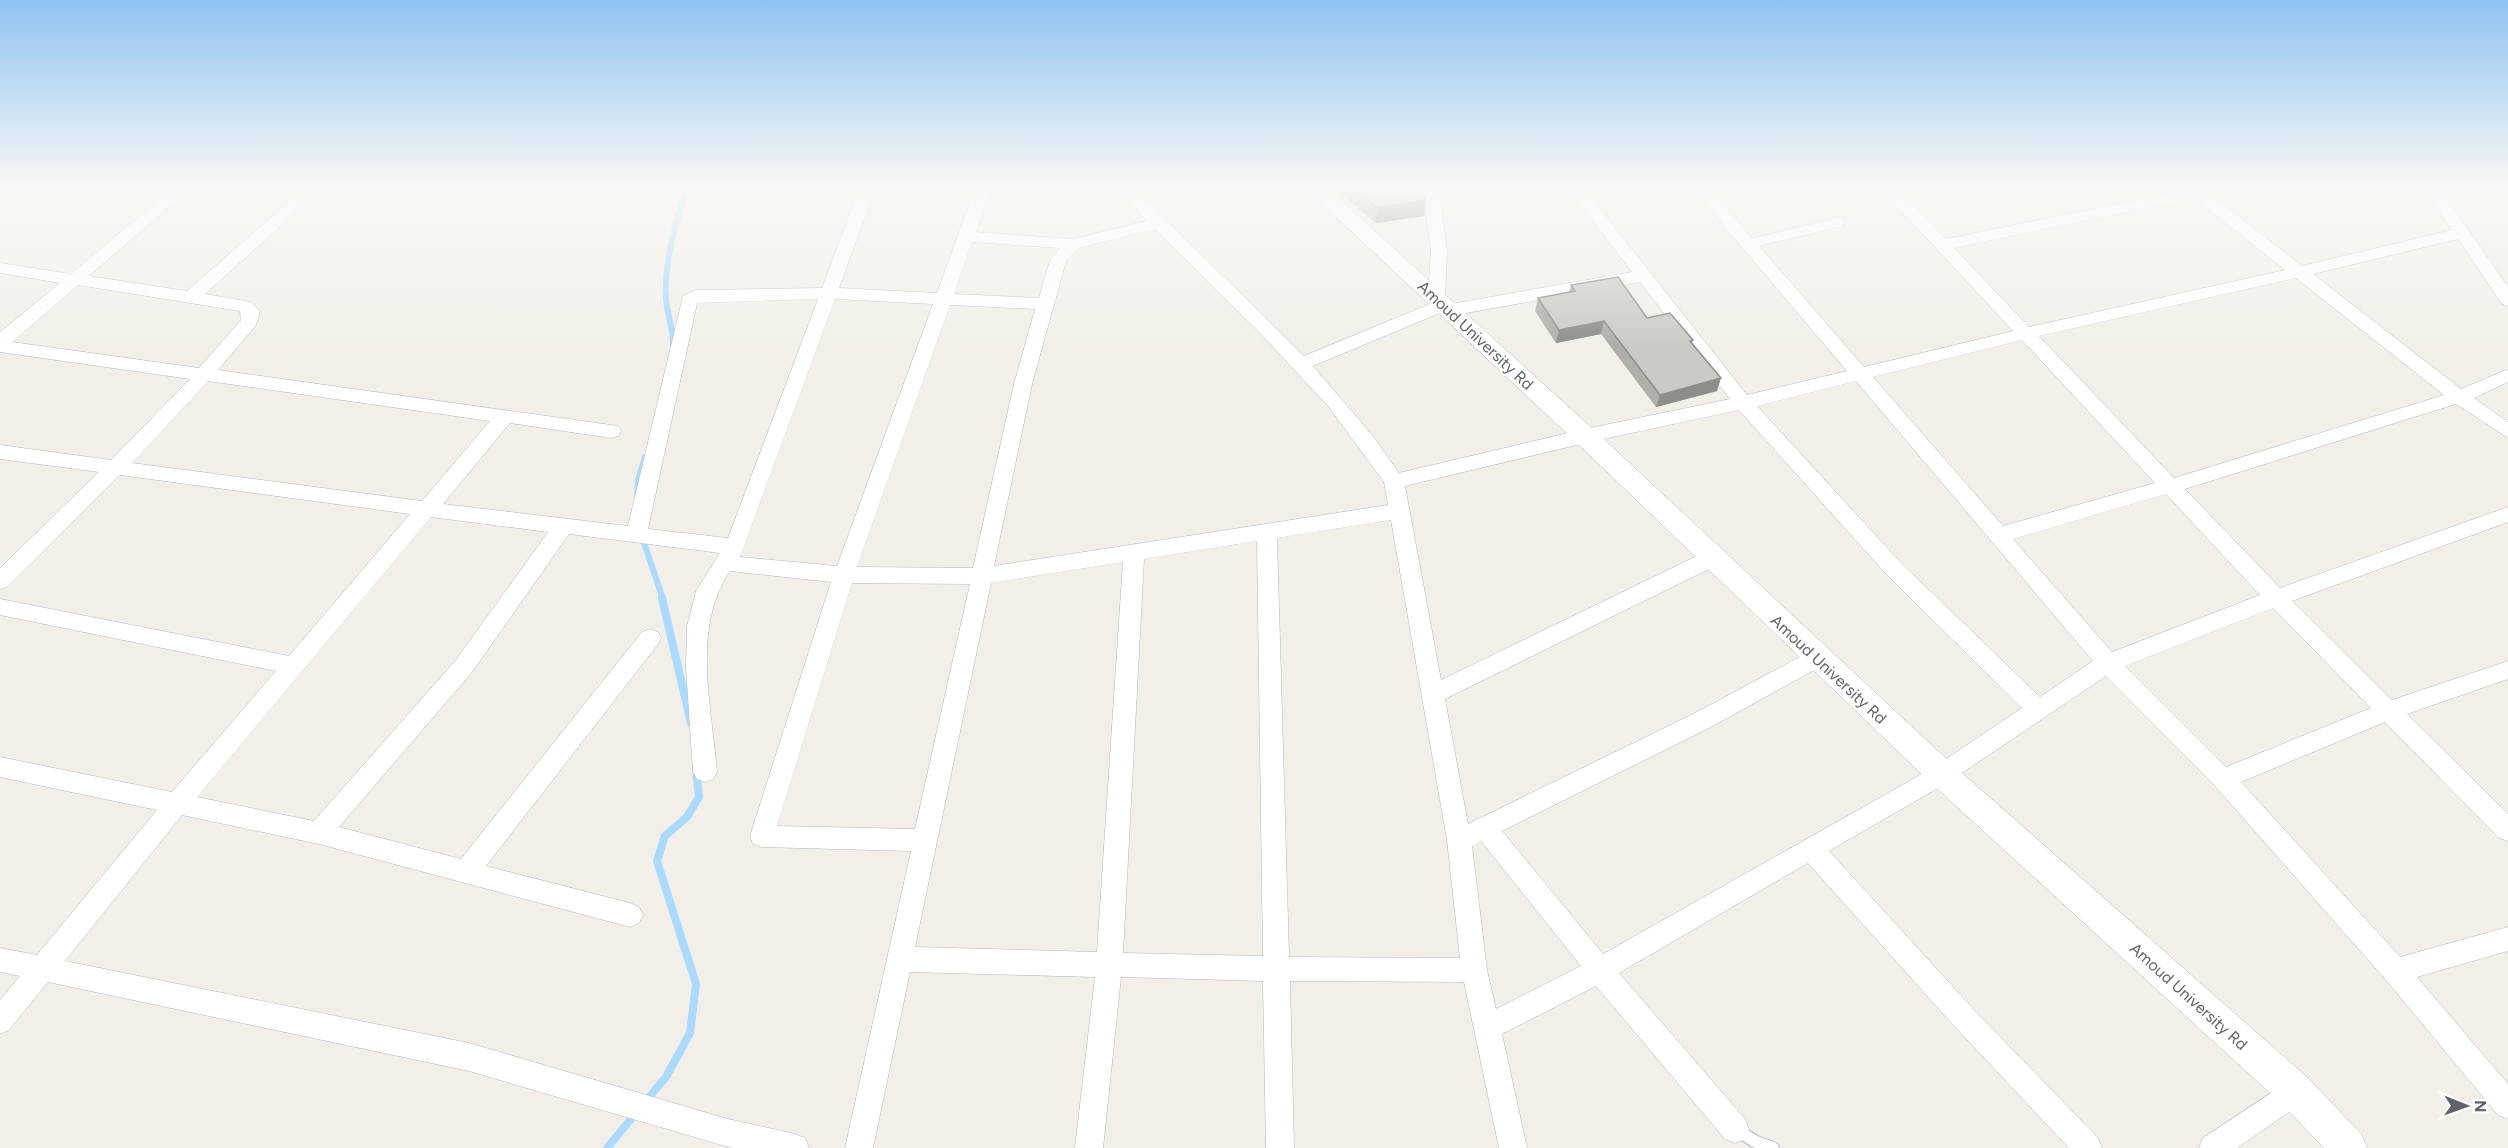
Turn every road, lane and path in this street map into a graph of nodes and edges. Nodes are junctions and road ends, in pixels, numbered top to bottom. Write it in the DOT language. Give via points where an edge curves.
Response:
graph roads {
  1 [pos="120,240"];
  2 [pos="256,240"];
  3 [pos="848,240"];
  4 [pos="965,240"];
  5 [pos="1014,240"];
  6 [pos="1091,240"];
  7 [pos="1174,240"];
  8 [pos="1372,240"];
  9 [pos="1438,240"];
  10 [pos="1614,240"];
  11 [pos="1744,240"];
  12 [pos="1767,240"];
  13 [pos="1939,240"];
  14 [pos="1963,240"];
  15 [pos="2256,240"];
  16 [pos="2441,240"];
  17 [pos="2467,240"];
  18 [pos="1073,244"];
  19 [pos="1748,244"];
  20 [pos="1943,244"];
  21 [pos="0,268"];
  22 [pos="2298,273"];
  23 [pos="1642,276"];
  24 [pos="72,279"];
  25 [pos="829,293"];
  26 [pos="190,298"];
  27 [pos="942,298"];
  28 [pos="2508,300"];
  29 [pos="1045,304"];
  30 [pos="1443,305"];
  31 [pos="2027,333"];
  32 [pos="0,342"];
  33 [pos="0,346"];
  34 [pos="1301,364"];
  35 [pos="206,374"];
  36 [pos="1863,374"];
  37 [pos="2508,375"];
  38 [pos="2459,397"];
  39 [pos="1743,403"];
  40 [pos="506,415"];
  41 [pos="2508,431"];
  42 [pos="611,432"];
  43 [pos="1585,436"];
  44 [pos="0,452"];
  45 [pos="117,468"];
  46 [pos="1394,481"];
  47 [pos="2170,486"];
  48 [pos="426,509"];
  49 [pos="1399,511"];
  50 [pos="2508,514"];
  51 [pos="564,525"];
  52 [pos="1267,530"];
  53 [pos="637,533"];
  54 [pos="1999,535"];
  55 [pos="1134,551"];
  56 [pos="730,555"];
  57 [pos="1712,558"];
  58 [pos="844,575"];
  59 [pos="983,576"];
  60 [pos="0,581"];
  61 [pos="2276,598"];
  62 [pos="0,607"];
  63 [pos="650,638"];
  64 [pos="1817,658"];
  65 [pos="2108,663"];
  66 [pos="293,666"];
  67 [pos="2508,670"];
  68 [pos="1432,695"];
  69 [pos="2039,710"];
  70 [pos="2387,711"];
  71 [pos="0,767"];
  72 [pos="705,772"];
  73 [pos="1942,774"];
  74 [pos="2223,779"];
  75 [pos="177,804"];
  76 [pos="1484,827"];
  77 [pos="2508,830"];
  78 [pos="319,833"];
  79 [pos="925,840"];
  80 [pos="1459,840"];
  81 [pos="1810,848"];
  82 [pos="466,872"];
  83 [pos="630,915"];
  84 [pos="2508,939"];
  85 [pos="899,959"];
  86 [pos="0,960"];
  87 [pos="1109,964"];
  88 [pos="42,969"];
  89 [pos="1276,969"];
  90 [pos="1474,970"];
  91 [pos="1600,970"];
  92 [pos="2395,971"];
  93 [pos="0,1021"];
  94 [pos="1486,1028"];
  95 [pos="2295,1091"];
  96 [pos="2508,1105"];
  97 [pos="1735,1129"];
  98 [pos="795,1148"];
  99 [pos="859,1148"];
  100 [pos="1089,1148"];
  101 [pos="1280,1148"];
  102 [pos="1513,1148"];
  103 [pos="1773,1148"];
  104 [pos="2088,1148"];
  105 [pos="2213,1148"];
  106 [pos="2349,1148"];
  1 -- 24 [label="street"];
  2 -- 26 [label="street"];
  3 -- 25 [label="street"];
  4 -- 27 [label="street"];
  5 -- 18 [label="street"];
  6 -- 18 [label="street"];
  7 -- 34 [label="street"];
  8 -- 30 [label="street, Amoud University Rd"];
  9 -- 30 [label="street"];
  10 -- 23 [label="street"];
  11 -- 19 [label="street"];
  12 -- 19 [label="lane"];
  13 -- 20 [label="street"];
  14 -- 20 [label="street"];
  15 -- 22 [label="street"];
  16 -- 22 [label="street"];
  17 -- 28 [label="street"];
  18 -- 29 [label="street" via="1058,260"];
  19 -- 36 [label="street"];
  20 -- 31 [label="street"];
  21 -- 24 [label="street"];
  22 -- 31 [label="street"];
  22 -- 38 [label="street"];
  23 -- 30 [label="street"];
  23 -- 39 [label="street"];
  24 -- 26 [label="street"];
  24 -- 32 [label="street"];
  25 -- 27 [label="street"];
  25 -- 53 [label="street" via="696,296 688,300"];
  25 -- 56 [label="street"];
  26 -- 35 [label="street" via="245,306 251,311 250,321"];
  27 -- 29 [label="street"];
  27 -- 58 [label="street"];
  29 -- 59 [label="street" via="1023,384"];
  30 -- 34 [label="street"];
  30 -- 43 [label="street, Amoud University Rd"];
  31 -- 36 [label="street"];
  31 -- 47 [label="street"];
  33 -- 35 [label="street"];
  34 -- 46 [label="street" via="1380,458"];
  35 -- 40 [label="street"];
  35 -- 45 [label="street"];
  36 -- 39 [label="street"];
  36 -- 54 [label="street"];
  37 -- 38 [label="street"];
  38 -- 41 [label="street"];
  38 -- 47 [label="street"];
  39 -- 43 [label="street"];
  39 -- 69 [label="street" via="1894,569"];
  40 -- 42 [label="street"];
  40 -- 48 [label="street"];
  43 -- 46 [label="street"];
  43 -- 57 [label="street, Amoud University Rd"];
  44 -- 45 [label="street"];
  45 -- 48 [label="street"];
  45 -- 60 [label="street"];
  46 -- 49 [label="street"];
  47 -- 54 [label="street"];
  47 -- 61 [label="street"];
  48 -- 51 [label="street"];
  48 -- 66 [label="street"];
  49 -- 52 [label="street"];
  49 -- 68 [label="street"];
  50 -- 61 [label="street"];
  51 -- 53 [label="street"];
  51 -- 78 [label="street" via="464,666"];
  52 -- 55 [label="street"];
  52 -- 89 [label="street"];
  53 -- 56 [label="street"];
  54 -- 65 [label="street"];
  55 -- 59 [label="street"];
  55 -- 87 [label="street"];
  56 -- 58 [label="street"];
  56 -- 72 [label="street" via="709,586 701,607 698,648"];
  57 -- 64 [label="street, Amoud University Rd"];
  57 -- 68 [label="street"];
  58 -- 59 [label="street"];
  58 -- 79 [label="street" via="762,836"];
  59 -- 79 [label="street"];
  61 -- 65 [label="street"];
  61 -- 70 [label="street"];
  62 -- 66 [label="street"];
  63 -- 82 [label="street"];
  64 -- 73 [label="street, Amoud University Rd"];
  64 -- 76 [label="street" via="1703,720"];
  65 -- 69 [label="street"];
  65 -- 74 [label="street"];
  66 -- 75 [label="street"];
  67 -- 70 [label="street"];
  68 -- 80 [label="street"];
  69 -- 73 [label="street"];
  70 -- 74 [label="street"];
  70 -- 77 [label="street"];
  71 -- 75 [label="street"];
  73 -- 81 [label="street"];
  73 -- 95 [label="street, Amoud University Rd"];
  74 -- 92 [label="street"];
  75 -- 78 [label="street"];
  75 -- 88 [label="street"];
  76 -- 80 [label="street"];
  76 -- 91 [label="street"];
  78 -- 82 [label="street"];
  79 -- 85 [label="street"];
  80 -- 90 [label="street"];
  81 -- 91 [label="street"];
  81 -- 104 [label="street"];
  82 -- 83 [label="street"];
  84 -- 92 [label="street"];
  85 -- 87 [label="street"];
  85 -- 99 [label="street"];
  86 -- 88 [label="street"];
  87 -- 89 [label="street"];
  87 -- 100 [label="street"];
  88 -- 93 [label="street"];
  88 -- 98 [label="street" via="469,1057 728,1133"];
  89 -- 90 [label="street"];
  89 -- 101 [label="street"];
  90 -- 94 [label="street"];
  91 -- 94 [label="street"];
  91 -- 97 [label="street"];
  92 -- 96 [label="street"];
  94 -- 102 [label="street"];
  95 -- 105 [label="street"];
  95 -- 106 [label="street, Amoud University Rd"];
  97 -- 103 [label="lane"];
}
